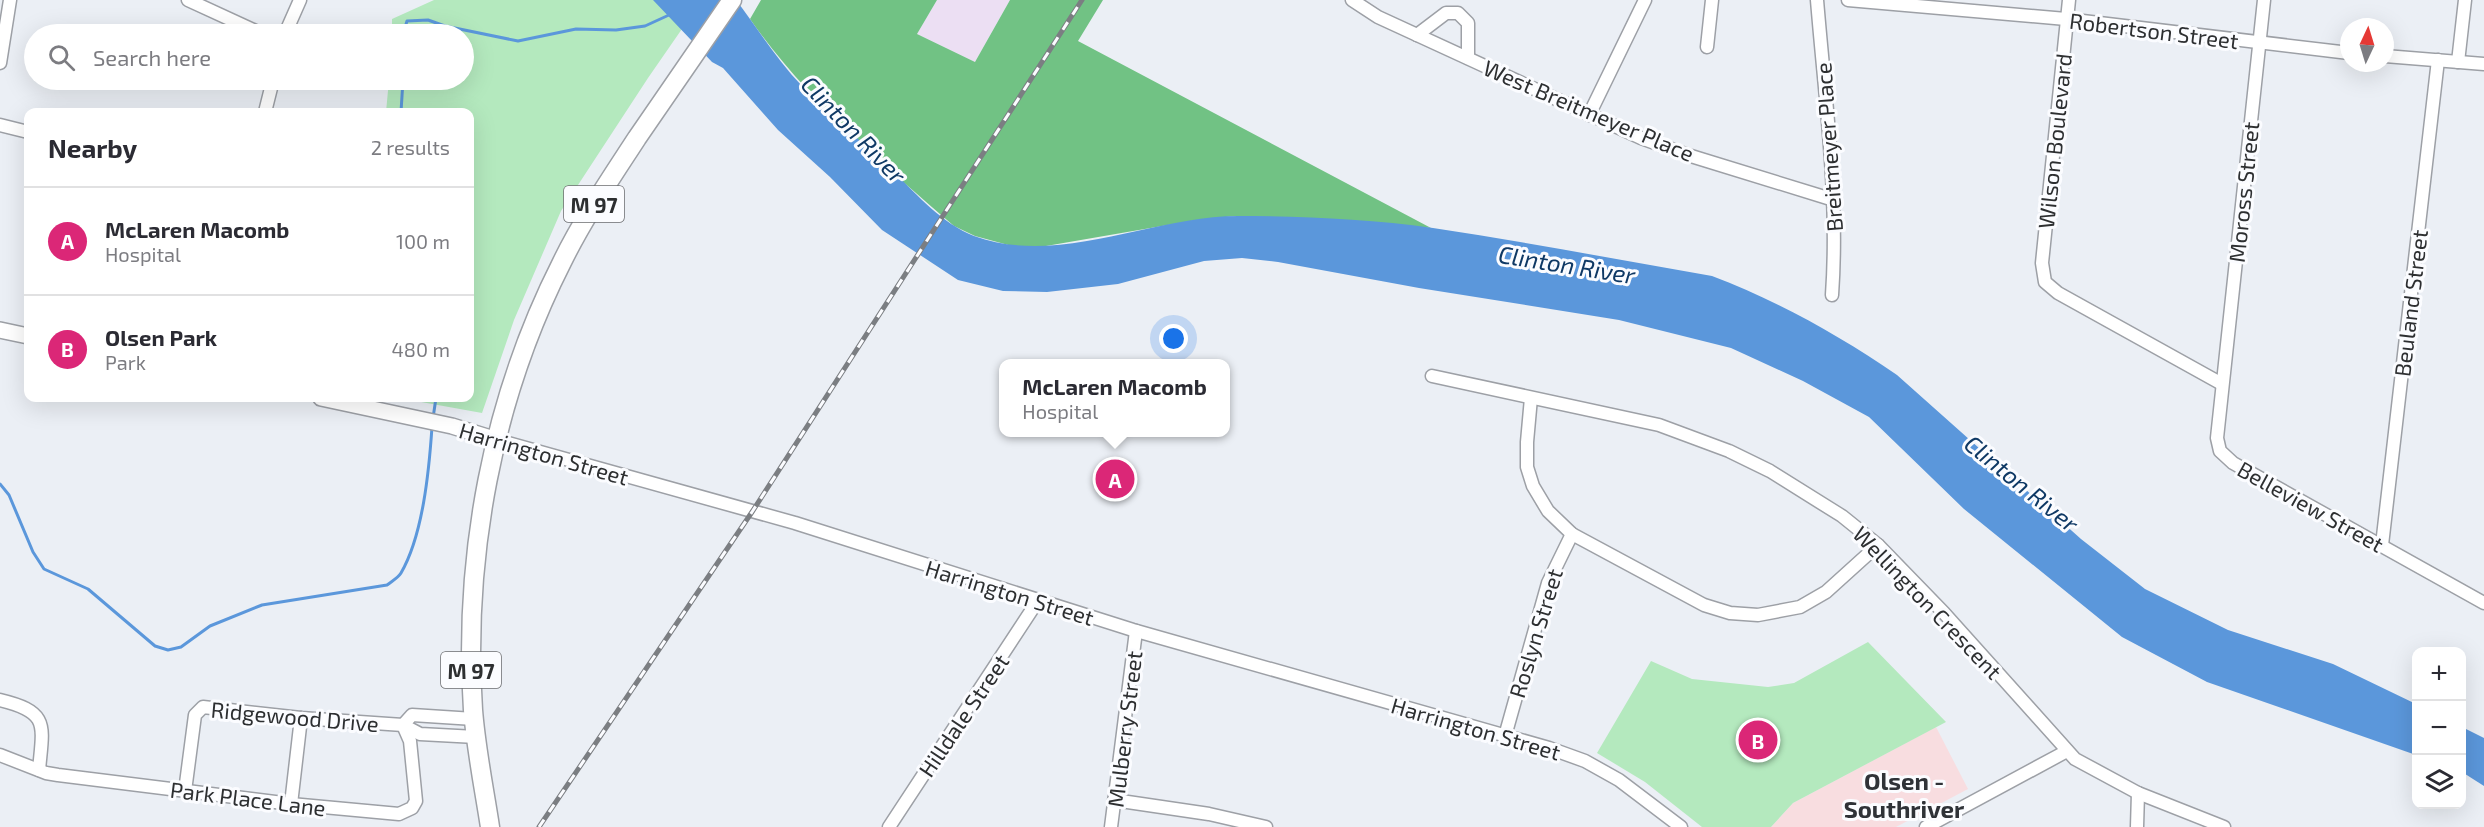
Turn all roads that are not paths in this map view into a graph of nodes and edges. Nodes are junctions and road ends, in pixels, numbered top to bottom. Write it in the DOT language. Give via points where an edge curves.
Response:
graph roads {
  1 [pos="10,0"];
  2 [pos="188,0"];
  3 [pos="300,0"];
  4 [pos="732,0"];
  5 [pos="1352,0"];
  6 [pos="1645,0"];
  7 [pos="1712,0"];
  8 [pos="1817,0"];
  9 [pos="1848,0"];
  10 [pos="2068,0"];
  11 [pos="2264,0"];
  12 [pos="2466,0"];
  13 [pos="1886,1"];
  14 [pos="2066,19"];
  15 [pos="240,24"];
  16 [pos="289,24"];
  17 [pos="1417,35"];
  18 [pos="2259,44"];
  19 [pos="1707,47"];
  20 [pos="2340,52"];
  21 [pos="2394,57"];
  22 [pos="1468,58"];
  23 [pos="2438,60"];
  24 [pos="2458,62"];
  25 [pos="0,63"];
  26 [pos="2484,64"];
  27 [pos="270,90"];
  28 [pos="266,108"];
  29 [pos="1588,116"];
  30 [pos="0,125"];
  31 [pos="24,131"];
  32 [pos="1834,200"];
  33 [pos="1832,295"];
  34 [pos="0,330"];
  35 [pos="24,335"];
  36 [pos="1431,376"];
  37 [pos="2222,384"];
  38 [pos="1531,398"];
  39 [pos="340,402"];
  40 [pos="497,440"];
  41 [pos="1572,534"];
  42 [pos="1878,545"];
  43 [pos="2382,545"];
  44 [pos="1037,602"];
  45 [pos="2484,603"];
  46 [pos="1136,631"];
  47 [pos="0,700"];
  48 [pos="301,718"];
  49 [pos="403,724"];
  50 [pos="475,728"];
  51 [pos="1505,736"];
  52 [pos="2067,751"];
  53 [pos="0,755"];
  54 [pos="39,770"];
  55 [pos="184,790"];
  56 [pos="2139,793"];
  57 [pos="1114,800"];
  58 [pos="291,804"];
  59 [pos="490,827"];
  60 [pos="889,827"];
  61 [pos="1111,827"];
  62 [pos="1266,827"];
  63 [pos="1681,827"];
  64 [pos="1926,827"];
  65 [pos="2138,827"];
  66 [pos="2224,827"];
  1 -- 25 [label="street"];
  2 -- 15 [label="street"];
  3 -- 16 [label="street"];
  4 -- 40 [label="main road, M 97" via="607,184 562,261 521,358"];
  5 -- 17 [label="street, West Breitmeyer Place"];
  6 -- 29 [label="street"];
  7 -- 19 [label="street"];
  8 -- 32 [label="street, Breitmeyer Place"];
  9 -- 13 [label="street, Robertson Street"];
  10 -- 14 [label="street, Wilson Boulevard"];
  11 -- 18 [label="street, Moross Street"];
  12 -- 24 [label="street"];
  13 -- 14 [label="street, Robertson Street"];
  14 -- 18 [label="street, Robertson Street"];
  14 -- 37 [label="street, Wilson Boulevard" via="2043,263 2045,282 2058,293"];
  17 -- 22 [label="street, West Breitmeyer Place"];
  17 -- 22 [label="street" via="1446,14 1463,15 1468,23"];
  18 -- 20 [label="street, Robertson Street"];
  18 -- 37 [label="street, Moross Street"];
  21 -- 23 [label="street"];
  22 -- 29 [label="street, West Breitmeyer Place"];
  23 -- 24 [label="street"];
  23 -- 43 [label="street, Beuland Street"];
  24 -- 26 [label="street"];
  27 -- 28 [label="street"];
  29 -- 32 [label="street, West Breitmeyer Place" via="1691,156"];
  30 -- 31 [label="street"];
  32 -- 33 [label="street, Breitmeyer Place"];
  34 -- 35 [label="street"];
  36 -- 38 [label="street, Wellington Crescent"];
  37 -- 43 [label="street, Belleview Street" via="2217,438 2220,451 2228,460"];
  38 -- 41 [label="street" via="1526,456 1533,486 1548,511"];
  38 -- 42 [label="street, Wellington Crescent" via="1659,425 1729,451 1770,471 1842,516"];
  39 -- 40 [label="street, Harrington Street"];
  40 -- 44 [label="street, Harrington Street" via="795,523"];
  40 -- 50 [label="main road, M 97" via="476,555 471,668"];
  41 -- 42 [label="street" via="1704,605 1744,615 1781,613 1813,601"];
  41 -- 51 [label="street, Roslyn Street" via="1548,583"];
  42 -- 52 [label="street, Wellington Crescent"];
  43 -- 45 [label="street, Belleview Street"];
  44 -- 46 [label="street, Harrington Street"];
  44 -- 60 [label="street, Hilldale Street"];
  46 -- 51 [label="street, Harrington Street"];
  46 -- 57 [label="street, Mulberry Street"];
  47 -- 54 [label="street" via="27,708 36,716 42,729"];
  48 -- 49 [label="street, Ridgewood Drive"];
  48 -- 55 [label="street, Ridgewood Drive" via="207,707 198,710"];
  48 -- 58 [label="street"];
  49 -- 50 [label="street, Ridgewood Drive" via="420,734"];
  49 -- 50 [label="street, Ridgewood Drive" via="412,715"];
  49 -- 58 [label="street, Park Place Lane" via="410,741 416,801 408,812"];
  50 -- 59 [label="main road, M 97"];
  51 -- 63 [label="street, Harrington Street" via="1598,767"];
  52 -- 56 [label="street, Wellington Crescent" via="2084,765"];
  52 -- 64 [label="street"];
  53 -- 54 [label="street, Park Place Lane"];
  54 -- 55 [label="street, Park Place Lane"];
  55 -- 58 [label="street, Park Place Lane"];
  56 -- 65 [label="street"];
  56 -- 66 [label="street, Wellington Crescent"];
  57 -- 61 [label="street, Mulberry Street"];
  57 -- 62 [label="street"];
}
